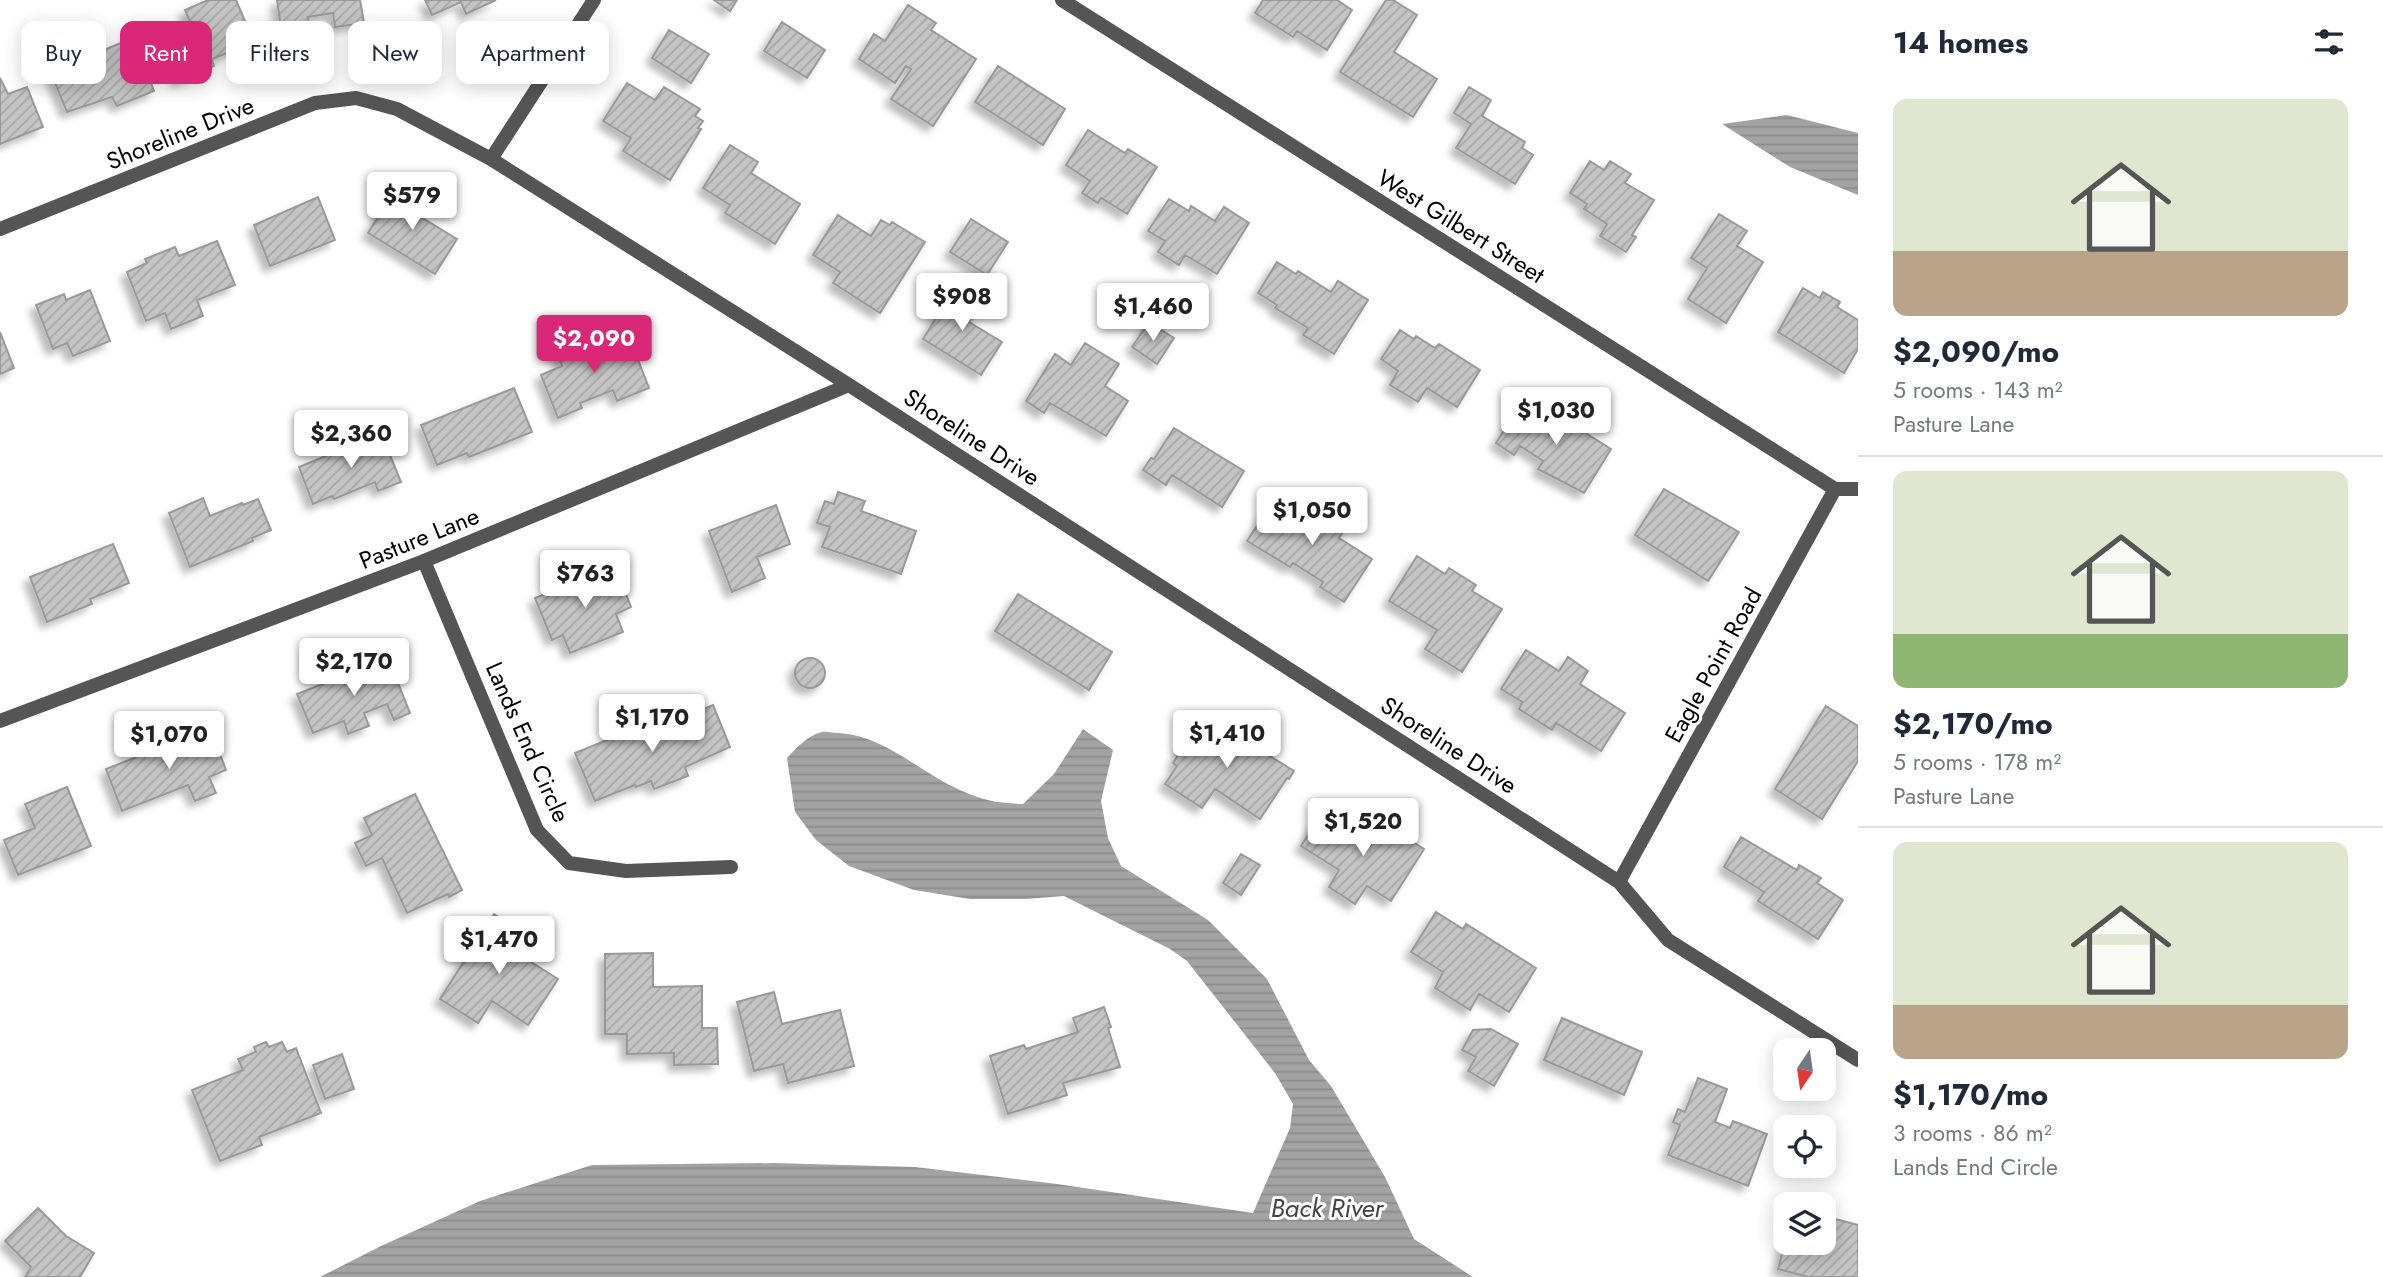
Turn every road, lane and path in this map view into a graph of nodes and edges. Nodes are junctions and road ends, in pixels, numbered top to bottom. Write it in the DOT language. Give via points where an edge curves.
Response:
graph roads {
  1 [pos="594,0"];
  2 [pos="1062,0"];
  3 [pos="491,159"];
  4 [pos="0,229"];
  5 [pos="849,385"];
  6 [pos="1835,489"];
  7 [pos="1858,489"];
  8 [pos="424,561"];
  9 [pos="0,721"];
  10 [pos="731,867"];
  11 [pos="1619,882"];
  12 [pos="1858,1060"];
  1 -- 3 [label="street"];
  2 -- 6 [label="street, West Gilbert Street"];
  3 -- 4 [label="street, Shoreline Drive" via="397,109 356,98 316,103"];
  3 -- 5 [label="street, Shoreline Drive"];
  5 -- 8 [label="street, Pasture Lane"];
  5 -- 11 [label="street, Shoreline Drive"];
  6 -- 7 [label="street"];
  6 -- 11 [label="street, Eagle Point Road"];
  8 -- 9 [label="street, Pasture Lane"];
  8 -- 10 [label="street, Lands End Circle" via="537,830 569,863 626,871"];
  11 -- 12 [label="street, Shoreline Drive" via="1668,940"];
}
